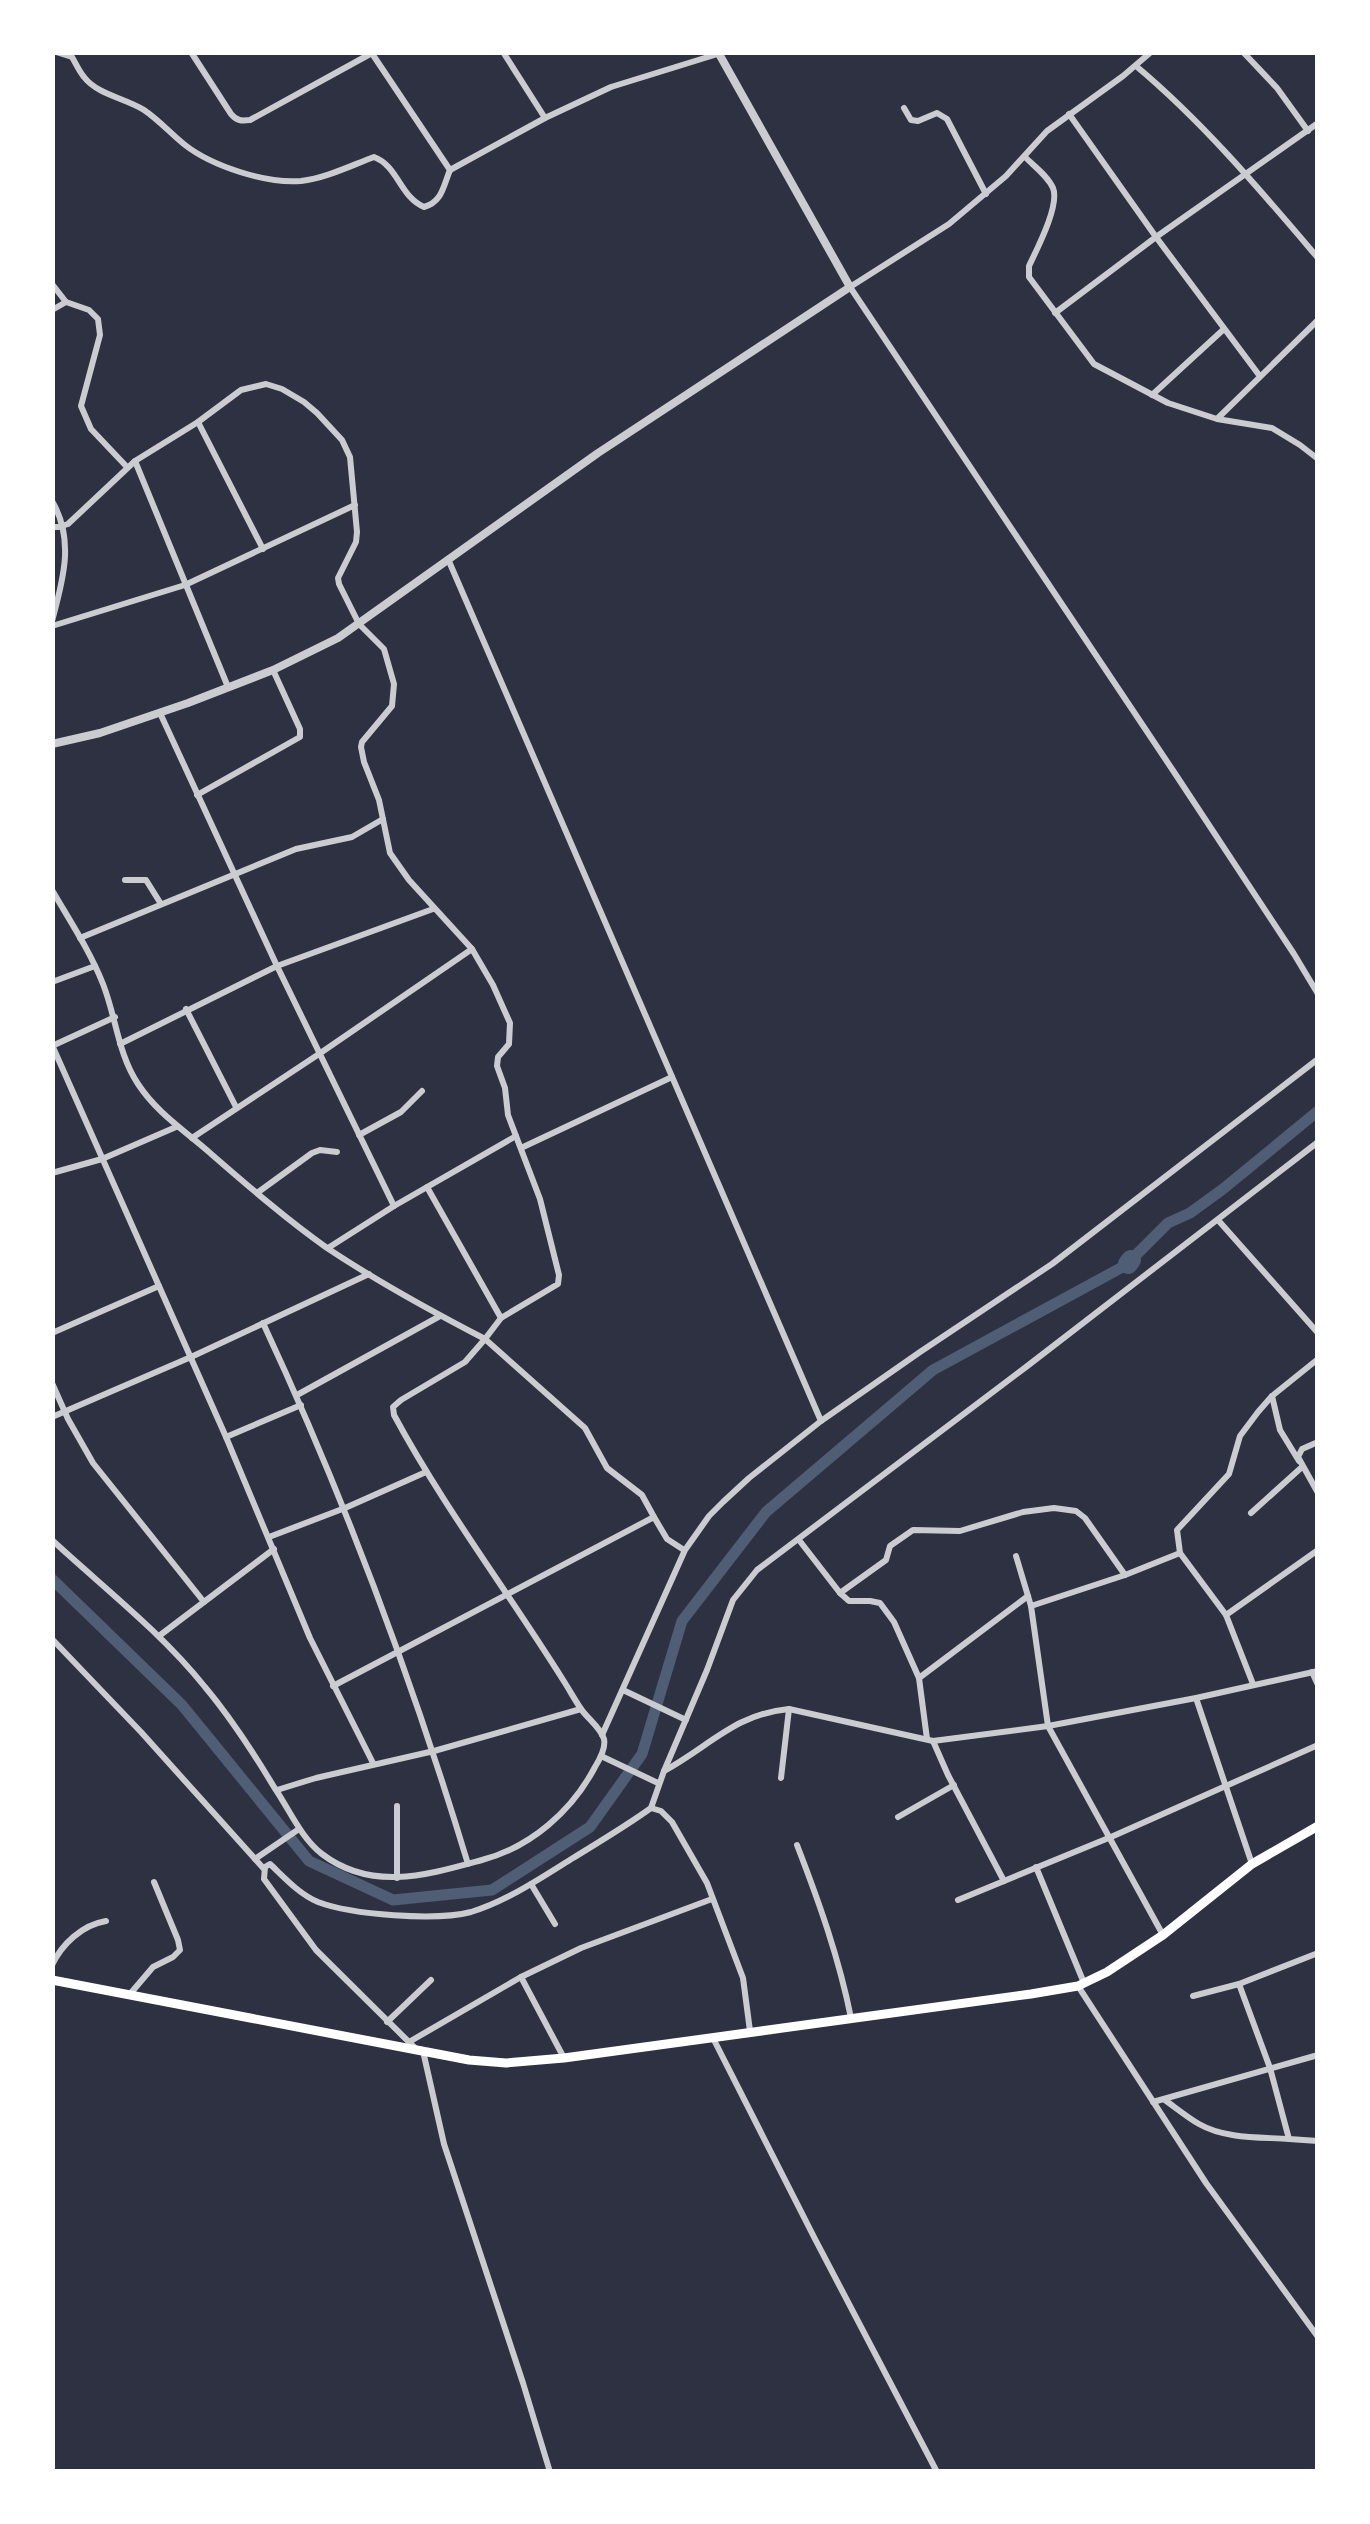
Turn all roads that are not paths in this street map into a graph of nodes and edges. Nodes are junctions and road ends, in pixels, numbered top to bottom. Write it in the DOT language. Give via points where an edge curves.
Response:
graph roads {
  1 [pos="56,52"];
  2 [pos="192,52"];
  3 [pos="503,52"];
  4 [pos="1151,52"];
  5 [pos="1243,52"];
  6 [pos="372,53"];
  7 [pos="721,53"];
  8 [pos="1136,66"];
  9 [pos="904,108"];
  10 [pos="1070,114"];
  11 [pos="545,118"];
  12 [pos="1318,123"];
  13 [pos="1308,131"];
  14 [pos="1025,158"];
  15 [pos="450,170"];
  16 [pos="1246,173"];
  17 [pos="986,194"];
  18 [pos="1156,237"];
  19 [pos="1318,258"];
  20 [pos="52,284"];
  21 [pos="850,287"];
  22 [pos="66,302"];
  23 [pos="52,310"];
  24 [pos="1055,313"];
  25 [pos="1318,320"];
  26 [pos="1224,329"];
  27 [pos="1259,375"];
  28 [pos="1152,395"];
  29 [pos="1217,418"];
  30 [pos="198,422"];
  31 [pos="1318,459"];
  32 [pos="135,461"];
  33 [pos="127,467"];
  34 [pos="52,501"];
  35 [pos="355,504"];
  36 [pos="62,526"];
  37 [pos="52,527"];
  38 [pos="263,549"];
  39 [pos="447,558"];
  40 [pos="185,585"];
  41 [pos="52,624"];
  42 [pos="358,624"];
  43 [pos="273,670"];
  44 [pos="228,687"];
  45 [pos="160,713"];
  46 [pos="52,744"];
  47 [pos="198,795"];
  48 [pos="382,819"];
  49 [pos="234,872"];
  50 [pos="125,880"];
  51 [pos="52,890"];
  52 [pos="161,904"];
  53 [pos="434,908"];
  54 [pos="80,938"];
  55 [pos="472,949"];
  56 [pos="95,966"];
  57 [pos="277,966"];
  58 [pos="52,982"];
  59 [pos="1318,994"];
  60 [pos="186,1010"];
  61 [pos="115,1017"];
  62 [pos="120,1044"];
  63 [pos="53,1045"];
  64 [pos="319,1054"];
  65 [pos="1318,1060"];
  66 [pos="672,1077"];
  67 [pos="422,1091"];
  68 [pos="236,1108"];
  69 [pos="176,1127"];
  70 [pos="359,1136"];
  71 [pos="516,1136"];
  72 [pos="192,1138"];
  73 [pos="1318,1142"];
  74 [pos="521,1148"];
  75 [pos="337,1152"];
  76 [pos="102,1158"];
  77 [pos="52,1173"];
  78 [pos="428,1186"];
  79 [pos="257,1193"];
  80 [pos="394,1206"];
  81 [pos="1218,1220"];
  82 [pos="328,1248"];
  83 [pos="370,1274"];
  84 [pos="159,1286"];
  85 [pos="440,1316"];
  86 [pos="501,1318"];
  87 [pos="263,1324"];
  88 [pos="52,1333"];
  89 [pos="1318,1333"];
  90 [pos="486,1339"];
  91 [pos="191,1357"];
  92 [pos="1318,1359"];
  93 [pos="52,1383"];
  94 [pos="296,1395"];
  95 [pos="1272,1396"];
  96 [pos="300,1405"];
  97 [pos="64,1412"];
  98 [pos="52,1417"];
  99 [pos="821,1421"];
  100 [pos="226,1437"];
  101 [pos="1318,1442"];
  102 [pos="1301,1464"];
  103 [pos="426,1472"];
  104 [pos="1318,1493"];
  105 [pos="345,1508"];
  106 [pos="1251,1513"];
  107 [pos="654,1517"];
  108 [pos="269,1537"];
  109 [pos="52,1540"];
  110 [pos="798,1540"];
  111 [pos="274,1549"];
  112 [pos="685,1550"];
  113 [pos="1318,1550"];
  114 [pos="1180,1553"];
  115 [pos="1016,1556"];
  116 [pos="1125,1575"];
  117 [pos="508,1592"];
  118 [pos="840,1593"];
  119 [pos="1028,1596"];
  120 [pos="204,1602"];
  121 [pos="1032,1606"];
  122 [pos="1226,1616"];
  123 [pos="159,1636"];
  124 [pos="52,1639"];
  125 [pos="397,1653"];
  126 [pos="1314,1671"];
  127 [pos="919,1678"];
  128 [pos="1253,1684"];
  129 [pos="1318,1685"];
  130 [pos="333,1686"];
  131 [pos="625,1691"];
  132 [pos="1196,1698"];
  133 [pos="581,1709"];
  134 [pos="789,1709"];
  135 [pos="684,1719"];
  136 [pos="1048,1726"];
  137 [pos="602,1734"];
  138 [pos="930,1740"];
  139 [pos="1318,1745"];
  140 [pos="434,1751"];
  141 [pos="606,1758"];
  142 [pos="373,1763"];
  143 [pos="664,1770"];
  144 [pos="781,1778"];
  145 [pos="656,1782"];
  146 [pos="954,1785"];
  147 [pos="1226,1785"];
  148 [pos="277,1790"];
  149 [pos="396,1806"];
  150 [pos="651,1808"];
  151 [pos="898,1818"];
  152 [pos="1318,1826"];
  153 [pos="298,1830"];
  154 [pos="1111,1836"];
  155 [pos="796,1845"];
  156 [pos="255,1859"];
  157 [pos="468,1864"];
  158 [pos="1252,1864"];
  159 [pos="1036,1868"];
  160 [pos="264,1869"];
  161 [pos="397,1878"];
  162 [pos="1004,1881"];
  163 [pos="154,1882"];
  164 [pos="531,1884"];
  165 [pos="712,1899"];
  166 [pos="958,1900"];
  167 [pos="106,1922"];
  168 [pos="554,1924"];
  169 [pos="1163,1935"];
  170 [pos="1318,1953"];
  171 [pos="52,1966"];
  172 [pos="521,1978"];
  173 [pos="52,1980"];
  174 [pos="431,1980"];
  175 [pos="1081,1984"];
  176 [pos="1239,1984"];
  177 [pos="130,1994"];
  178 [pos="1193,1996"];
  179 [pos="852,2018"];
  180 [pos="387,2022"];
  181 [pos="750,2032"];
  182 [pos="713,2038"];
  183 [pos="416,2047"];
  184 [pos="1318,2055"];
  185 [pos="564,2058"];
  186 [pos="1270,2068"];
  187 [pos="1164,2099"];
  188 [pos="1154,2102"];
  189 [pos="1289,2139"];
  190 [pos="1318,2141"];
  191 [pos="1318,2337"];
  192 [pos="550,2472"];
  193 [pos="938,2472"];
  1 -- 15 [label="street" via="72,58 98,90 144,110 210,161 256,176 320,178 380,158 424,208 440,199"];
  2 -- 6 [label="street" via="242,121"];
  3 -- 11 [label="street"];
  4 -- 8 [label="street"];
  5 -- 13 [label="street"];
  6 -- 15 [label="street"];
  7 -- 11 [label="street" via="611,87"];
  7 -- 21 [label="street"];
  8 -- 10 [label="street"];
  8 -- 16 [label="street"];
  9 -- 17 [label="street" via="911,120 937,114 946,119"];
  10 -- 14 [label="street"];
  10 -- 18 [label="street"];
  11 -- 15 [label="street"];
  12 -- 13 [label="street"];
  13 -- 16 [label="street"];
  14 -- 17 [label="street"];
  14 -- 24 [label="street" via="1055,194 1029,273"];
  16 -- 18 [label="street"];
  16 -- 19 [label="street"];
  17 -- 21 [label="street"];
  18 -- 24 [label="street"];
  18 -- 26 [label="street"];
  20 -- 22 [label="street"];
  21 -- 39 [label="street"];
  21 -- 59 [label="street"];
  22 -- 23 [label="street"];
  22 -- 33 [label="street" via="89,310 100,324 81,406 91,429"];
  24 -- 28 [label="street" via="1094,364"];
  25 -- 27 [label="street"];
  26 -- 27 [label="street"];
  26 -- 28 [label="street"];
  27 -- 29 [label="street"];
  28 -- 29 [label="street"];
  29 -- 31 [label="street" via="1272,428"];
  30 -- 32 [label="street"];
  30 -- 35 [label="street" via="241,390 266,384 282,389 342,440"];
  30 -- 38 [label="street"];
  32 -- 33 [label="street"];
  32 -- 40 [label="street"];
  33 -- 36 [label="street"];
  34 -- 36 [label="street"];
  35 -- 38 [label="street"];
  35 -- 42 [label="street" via="356,542 338,578"];
  36 -- 37 [label="street"];
  36 -- 41 [label="street" via="66,569"];
  38 -- 40 [label="street"];
  39 -- 42 [label="street"];
  39 -- 66 [label="street"];
  40 -- 41 [label="street"];
  40 -- 44 [label="street"];
  42 -- 43 [label="street"];
  42 -- 48 [label="street" via="384,649 394,684 392,706 361,747"];
  43 -- 44 [label="street"];
  43 -- 47 [label="street" via="300,737"];
  44 -- 45 [label="street"];
  45 -- 46 [label="street"];
  45 -- 47 [label="street"];
  47 -- 49 [label="street"];
  48 -- 49 [label="street" via="352,837"];
  48 -- 53 [label="street" via="393,859"];
  49 -- 52 [label="street"];
  49 -- 57 [label="street"];
  50 -- 52 [label="street" via="146,880"];
  51 -- 54 [label="street"];
  52 -- 54 [label="street"];
  53 -- 55 [label="street"];
  53 -- 57 [label="street"];
  54 -- 56 [label="street"];
  55 -- 64 [label="street"];
  55 -- 71 [label="street" via="510,1023 509,1044 497,1066"];
  56 -- 58 [label="street"];
  56 -- 61 [label="street"];
  57 -- 60 [label="street"];
  57 -- 64 [label="street"];
  60 -- 62 [label="street"];
  60 -- 68 [label="street"];
  61 -- 62 [label="street"];
  61 -- 63 [label="street"];
  62 -- 69 [label="street" via="136,1082"];
  63 -- 76 [label="street"];
  64 -- 68 [label="street"];
  64 -- 70 [label="street"];
  65 -- 99 [label="street" via="1052,1264"];
  66 -- 74 [label="street"];
  66 -- 99 [label="street"];
  67 -- 70 [label="street"];
  68 -- 72 [label="street"];
  69 -- 72 [label="street"];
  69 -- 76 [label="street"];
  70 -- 80 [label="street"];
  71 -- 74 [label="street"];
  71 -- 78 [label="street"];
  72 -- 79 [label="street"];
  73 -- 81 [label="street"];
  74 -- 86 [label="street" via="560,1281"];
  75 -- 79 [label="street" via="312,1153"];
  76 -- 77 [label="street"];
  76 -- 84 [label="street"];
  78 -- 80 [label="street"];
  78 -- 86 [label="street"];
  79 -- 82 [label="street"];
  80 -- 82 [label="street"];
  81 -- 89 [label="street"];
  81 -- 110 [label="street"];
  82 -- 83 [label="street"];
  83 -- 85 [label="street"];
  83 -- 87 [label="street"];
  84 -- 88 [label="street"];
  84 -- 91 [label="street"];
  85 -- 90 [label="street"];
  85 -- 94 [label="street"];
  86 -- 90 [label="street"];
  87 -- 91 [label="street"];
  87 -- 94 [label="street"];
  90 -- 103 [label="street" via="466,1362 392,1408"];
  90 -- 107 [label="street" via="585,1428 608,1468 640,1494"];
  91 -- 97 [label="street"];
  91 -- 100 [label="street"];
  92 -- 95 [label="street"];
  93 -- 97 [label="street"];
  94 -- 96 [label="street"];
  95 -- 102 [label="street" via="1280,1430"];
  95 -- 114 [label="street" via="1240,1436 1229,1474 1178,1528"];
  96 -- 100 [label="street"];
  96 -- 105 [label="street"];
  97 -- 98 [label="street"];
  97 -- 120 [label="street" via="92,1463"];
  99 -- 112 [label="street" via="749,1478"];
  100 -- 108 [label="street"];
  101 -- 102 [label="street" via="1300,1452"];
  102 -- 104 [label="street"];
  102 -- 106 [label="street"];
  103 -- 105 [label="street"];
  103 -- 117 [label="street"];
  105 -- 108 [label="street"];
  105 -- 125 [label="street"];
  107 -- 112 [label="street" via="667,1539"];
  107 -- 117 [label="street"];
  108 -- 111 [label="street"];
  109 -- 123 [label="street"];
  110 -- 118 [label="street"];
  110 -- 135 [label="street" via="757,1570 733,1600"];
  111 -- 120 [label="street"];
  111 -- 130 [label="street"];
  112 -- 131 [label="street"];
  113 -- 122 [label="street"];
  114 -- 116 [label="street"];
  114 -- 122 [label="street"];
  115 -- 119 [label="street"];
  116 -- 118 [label="street" via="1085,1518 1054,1508 960,1532 912,1530 890,1546 886,1560"];
  116 -- 121 [label="street"];
  117 -- 125 [label="street"];
  117 -- 133 [label="street"];
  118 -- 127 [label="street" via="887,1610"];
  119 -- 121 [label="street"];
  119 -- 127 [label="street"];
  120 -- 123 [label="street"];
  121 -- 136 [label="street"];
  122 -- 128 [label="street"];
  123 -- 148 [label="street" via="206,1688"];
  124 -- 156 [label="street"];
  125 -- 130 [label="street"];
  125 -- 140 [label="street"];
  126 -- 128 [label="street"];
  126 -- 129 [label="street"];
  127 -- 138 [label="street"];
  128 -- 132 [label="street"];
  130 -- 142 [label="street"];
  131 -- 135 [label="street"];
  131 -- 137 [label="street"];
  132 -- 136 [label="street"];
  132 -- 147 [label="street"];
  133 -- 137 [label="street"];
  133 -- 140 [label="street"];
  134 -- 138 [label="street"];
  134 -- 143 [label="street" via="752,1716"];
  134 -- 144 [label="street"];
  135 -- 143 [label="street"];
  136 -- 138 [label="street"];
  136 -- 154 [label="street"];
  137 -- 141 [label="street"];
  138 -- 146 [label="street"];
  139 -- 147 [label="street"];
  140 -- 142 [label="street"];
  140 -- 157 [label="street"];
  141 -- 145 [label="street"];
  141 -- 157 [label="street" via="562,1813 512,1850"];
  142 -- 148 [label="street"];
  143 -- 145 [label="street"];
  145 -- 150 [label="street"];
  146 -- 151 [label="street"];
  146 -- 162 [label="street"];
  147 -- 154 [label="street"];
  147 -- 158 [label="street"];
  148 -- 153 [label="street"];
  149 -- 161 [label="street"];
  150 -- 164 [label="street"];
  150 -- 165 [label="street" via="678,1831"];
  152 -- 158 [label="main road"];
  153 -- 156 [label="street"];
  153 -- 161 [label="street" via="345,1868"];
  154 -- 159 [label="street"];
  154 -- 169 [label="street"];
  155 -- 179 [label="street" via="825,1916"];
  156 -- 160 [label="street"];
  157 -- 161 [label="street"];
  158 -- 169 [label="main road"];
  159 -- 162 [label="street"];
  159 -- 175 [label="street"];
  160 -- 164 [label="street" via="270,1864 320,1903 410,1915 468,1912"];
  160 -- 180 [label="street" via="264,1879 316,1950"];
  162 -- 166 [label="street"];
  163 -- 177 [label="street" via="180,1950 153,1967"];
  164 -- 168 [label="street"];
  165 -- 172 [label="street"];
  165 -- 181 [label="street" via="743,1978"];
  167 -- 171 [label="street" via="77,1934"];
  169 -- 175 [label="main road"];
  170 -- 176 [label="street"];
  172 -- 183 [label="street"];
  172 -- 185 [label="street"];
  173 -- 177 [label="main road"];
  174 -- 180 [label="street"];
  175 -- 179 [label="main road"];
  175 -- 188 [label="street"];
  176 -- 178 [label="street"];
  176 -- 186 [label="street"];
  177 -- 183 [label="main road"];
  179 -- 181 [label="main road"];
  180 -- 183 [label="street"];
  181 -- 182 [label="main road"];
  182 -- 185 [label="main road"];
  182 -- 193 [label="street"];
  183 -- 185 [label="main road" via="497,2063"];
  183 -- 192 [label="street"];
  184 -- 186 [label="street"];
  186 -- 187 [label="street"];
  186 -- 189 [label="street"];
  187 -- 188 [label="street"];
  187 -- 189 [label="street" via="1210,2128"];
  188 -- 191 [label="street"];
  189 -- 190 [label="street"];
}
